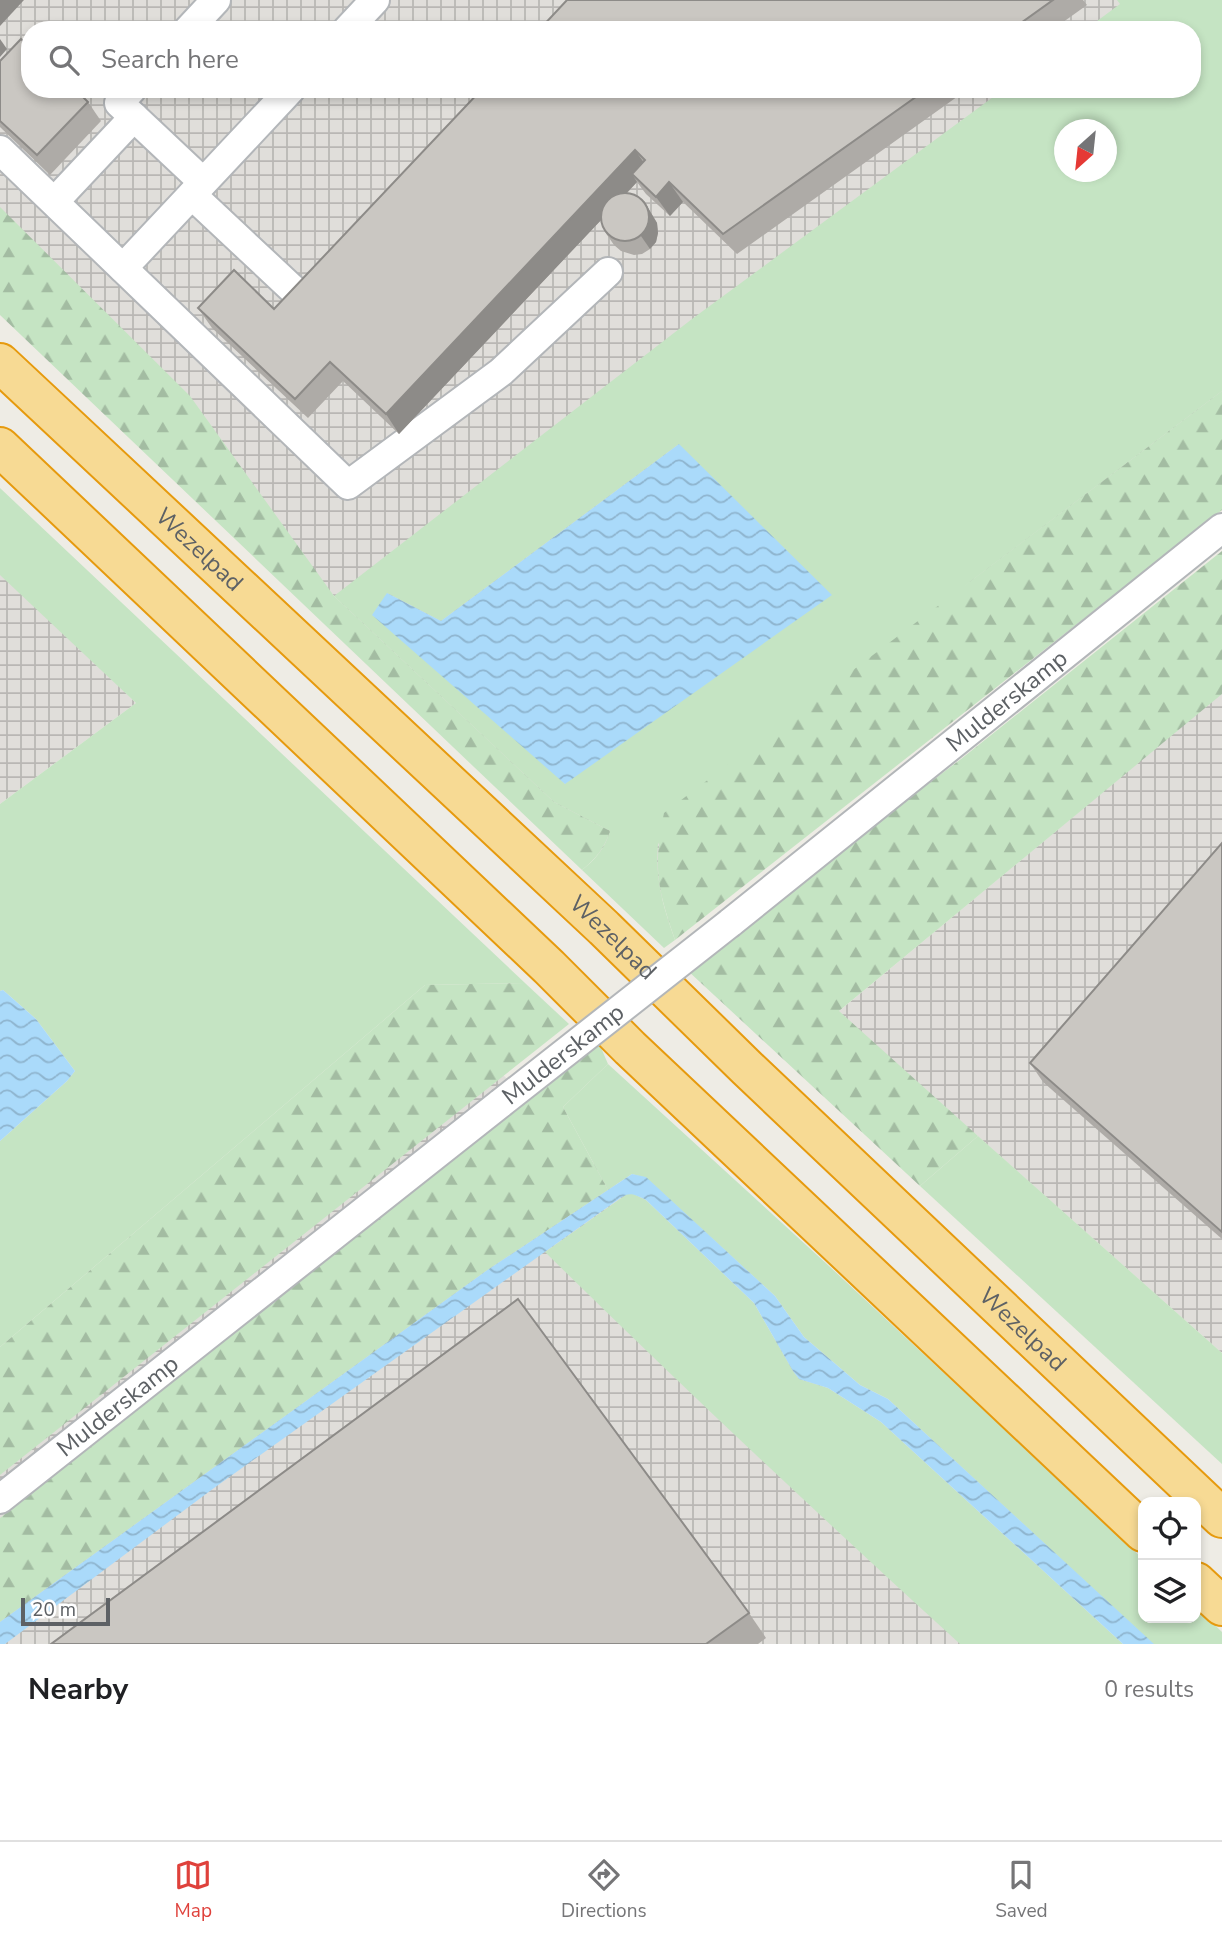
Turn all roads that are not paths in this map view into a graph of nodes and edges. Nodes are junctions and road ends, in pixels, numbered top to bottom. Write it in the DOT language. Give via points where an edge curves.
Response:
graph roads {
  1 [pos="216,0"];
  2 [pos="375,0"];
  3 [pos="196,21"];
  4 [pos="355,21"];
  5 [pos="282,98"];
  6 [pos="133,103"];
  7 [pos="0,150"];
  8 [pos="197,188"];
  9 [pos="55,201"];
  10 [pos="123,268"];
  11 [pos="608,272"];
  12 [pos="302,298"];
  13 [pos="0,363"];
  14 [pos="0,447"];
  15 [pos="1222,528"];
  16 [pos="0,1499"];
  17 [pos="1222,1518"];
  18 [pos="1138,1527"];
  19 [pos="1201,1587"];
  20 [pos="1222,1606"];
  1 -- 3 [label="street"];
  2 -- 4 [label="street"];
  5 -- 8 [label="street"];
  6 -- 8 [label="street"];
  6 -- 9 [label="street"];
  7 -- 9 [label="street"];
  8 -- 10 [label="street"];
  8 -- 12 [label="street"];
  9 -- 10 [label="street"];
  10 -- 11 [label="street" via="348,485 501,372"];
  13 -- 17 [label="highway, Wezelpad" via="594,919"];
  14 -- 18 [label="highway"];
  15 -- 16 [label="street, Mulderskamp, bridge"];
  19 -- 20 [label="highway"];
}
